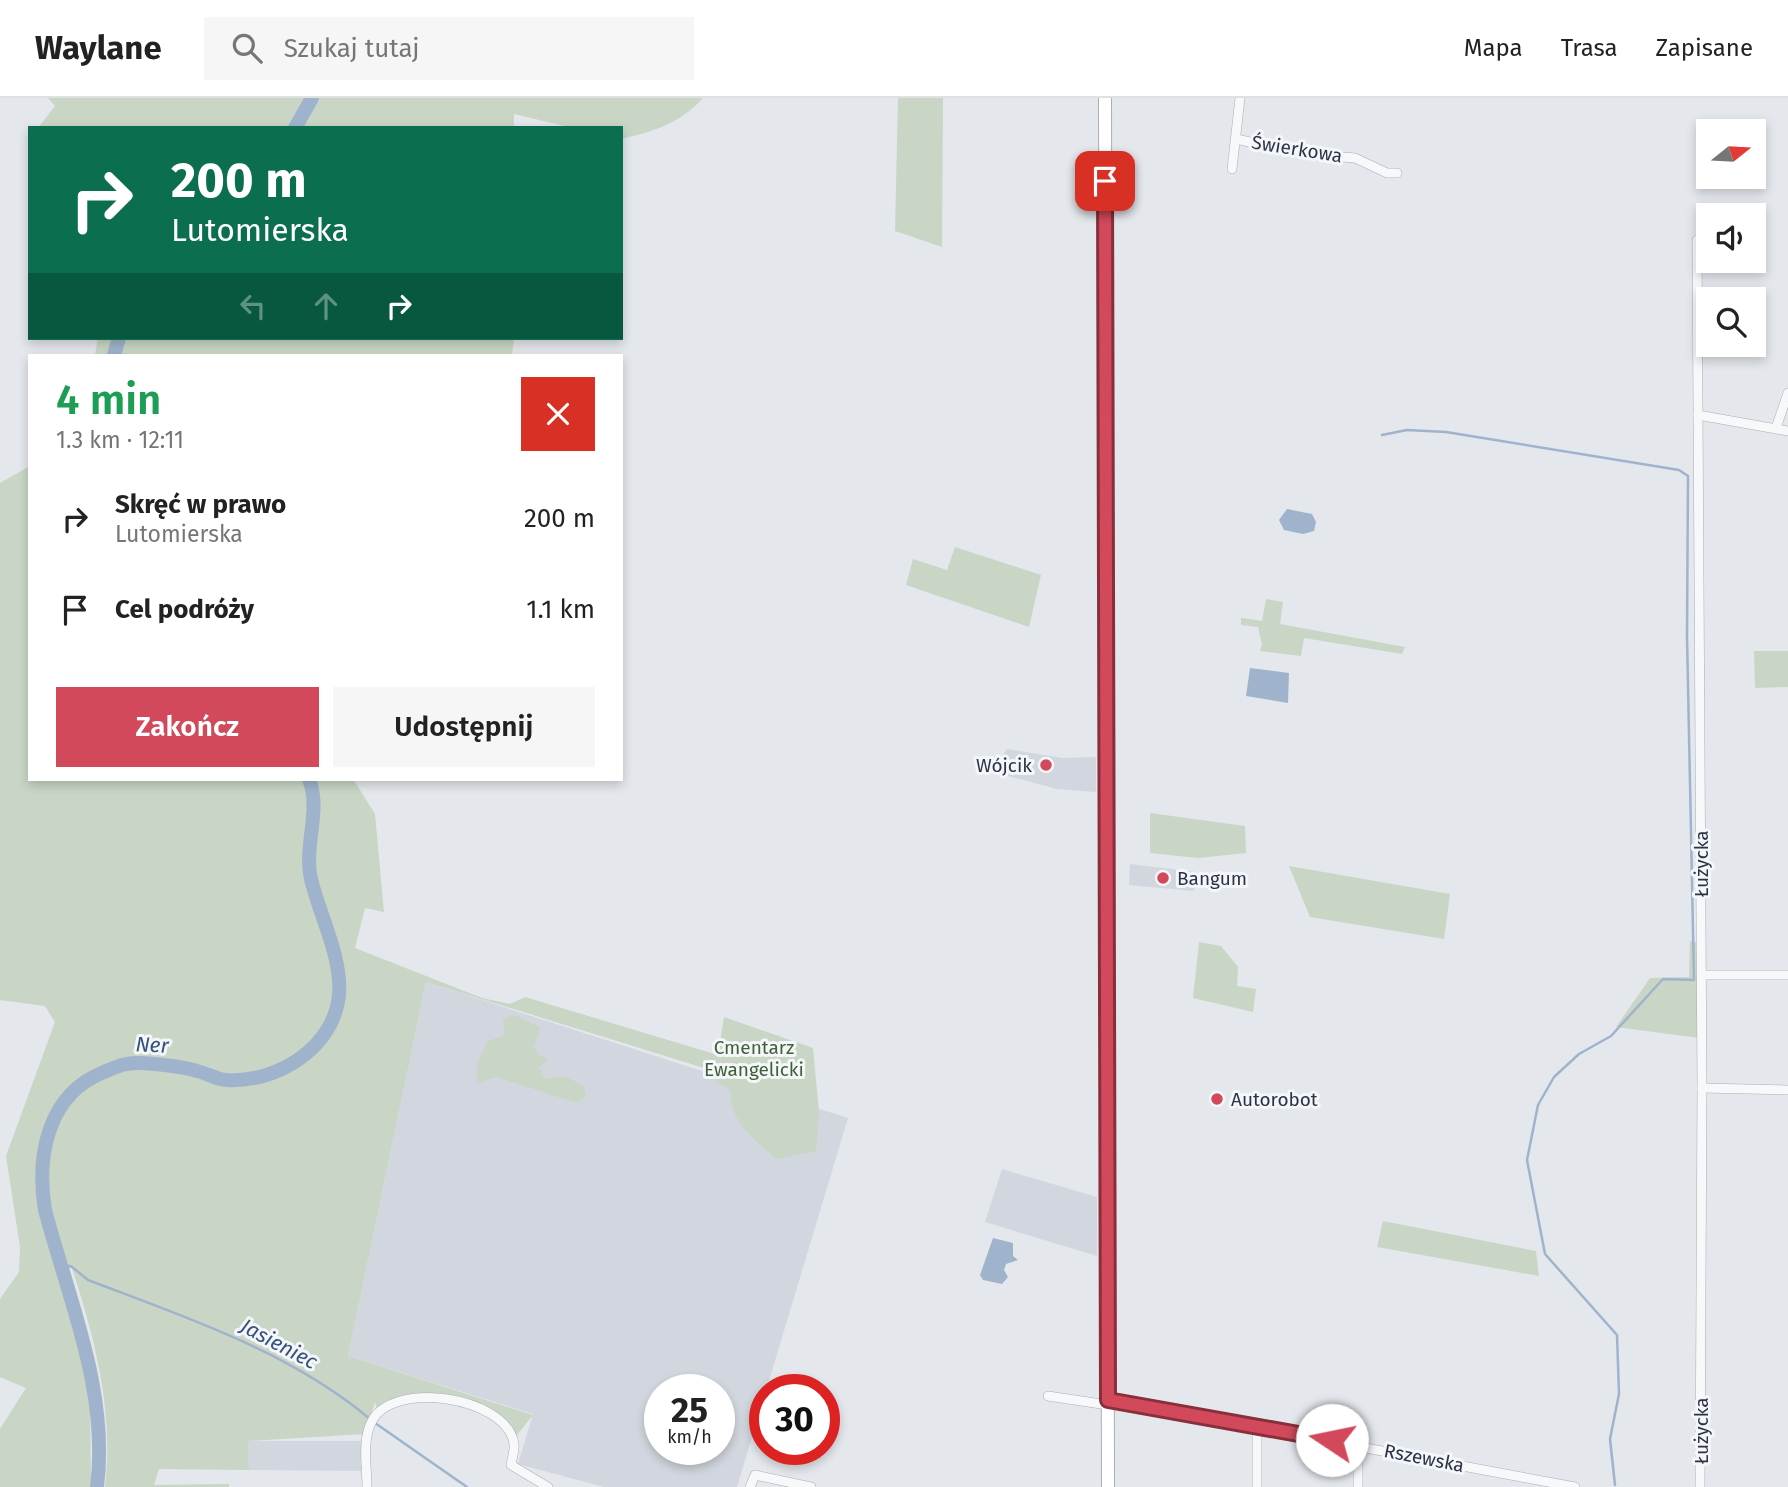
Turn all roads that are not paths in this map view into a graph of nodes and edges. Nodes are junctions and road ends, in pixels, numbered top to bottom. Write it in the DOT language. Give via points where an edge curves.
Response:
graph roads {
  1 [pos="1104,98"];
  2 [pos="1240,98"];
  3 [pos="1236,139"];
  4 [pos="1232,169"];
  5 [pos="1397,173"];
  6 [pos="1698,273"];
  7 [pos="1788,393"];
  8 [pos="1699,415"];
  9 [pos="1776,428"];
  10 [pos="1788,431"];
  11 [pos="1702,975"];
  12 [pos="1788,975"];
  13 [pos="1702,1088"];
  14 [pos="1788,1090"];
  15 [pos="1048,1396"];
  16 [pos="1108,1403"];
  17 [pos="1257,1426"];
  18 [pos="1357,1445"];
  19 [pos="367,1487"];
  20 [pos="548,1487"];
  21 [pos="750,1487"];
  22 [pos="811,1487"];
  23 [pos="1108,1487"];
  24 [pos="1257,1487"];
  25 [pos="1358,1487"];
  26 [pos="1575,1487"];
  27 [pos="1700,1487"];
  1 -- 16 [label="main road"];
  2 -- 3 [label="street"];
  3 -- 4 [label="street"];
  3 -- 5 [label="street, Świerkowa" via="1304,154 1355,158"];
  6 -- 8 [label="street, Łużycka"];
  7 -- 9 [label="street"];
  8 -- 9 [label="street"];
  8 -- 11 [label="street, Łużycka"];
  9 -- 10 [label="street"];
  11 -- 12 [label="street"];
  11 -- 13 [label="street, Łużycka"];
  13 -- 14 [label="street"];
  13 -- 27 [label="street, Łużycka"];
  15 -- 16 [label="street, Rszewska"];
  16 -- 17 [label="street, Rszewska"];
  16 -- 23 [label="main road"];
  17 -- 18 [label="street, Rszewska"];
  17 -- 24 [label="street"];
  18 -- 25 [label="street"];
  18 -- 26 [label="street, Rszewska"];
  19 -- 20 [label="street" via="367,1439 372,1421 388,1405 433,1397 484,1407 506,1426 515,1446 511,1465"];
  21 -- 22 [label="street" via="755,1475"];
}
